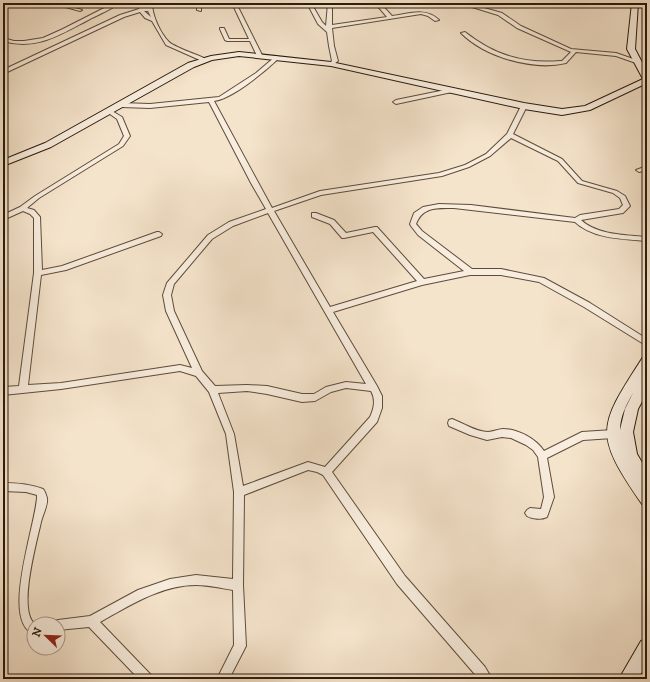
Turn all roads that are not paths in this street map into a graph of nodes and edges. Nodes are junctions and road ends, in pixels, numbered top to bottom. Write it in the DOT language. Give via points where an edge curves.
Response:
graph roads {
  1 [pos="11,3"];
  2 [pos="53,3"];
  3 [pos="117,3"];
  4 [pos="145,3"];
  5 [pos="188,3"];
  6 [pos="199,3"];
  7 [pos="234,3"];
  8 [pos="309,3"];
  9 [pos="330,3"];
  10 [pos="377,3"];
  11 [pos="461,3"];
  12 [pos="635,3"];
  13 [pos="181,4"];
  14 [pos="150,6"];
  15 [pos="3,7"];
  16 [pos="80,10"];
  17 [pos="141,10"];
  18 [pos="199,10"];
  19 [pos="390,17"];
  20 [pos="155,20"];
  21 [pos="437,20"];
  22 [pos="222,29"];
  23 [pos="328,29"];
  24 [pos="463,33"];
  25 [pos="3,39"];
  26 [pos="251,40"];
  27 [pos="574,51"];
  28 [pos="259,55"];
  29 [pos="276,58"];
  30 [pos="204,60"];
  31 [pos="636,61"];
  32 [pos="331,64"];
  33 [pos="3,72"];
  34 [pos="647,80"];
  35 [pos="450,91"];
  36 [pos="211,101"];
  37 [pos="396,102"];
  38 [pos="121,105"];
  39 [pos="524,106"];
  40 [pos="110,112"];
  41 [pos="510,135"];
  42 [pos="3,163"];
  43 [pos="647,168"];
  44 [pos="639,170"];
  45 [pos="22,209"];
  46 [pos="270,210"];
  47 [pos="314,215"];
  48 [pos="3,218"];
  49 [pos="577,220"];
  50 [pos="159,234"];
  51 [pos="647,239"];
  52 [pos="470,272"];
  53 [pos="38,273"];
  54 [pos="422,282"];
  55 [pos="330,310"];
  56 [pos="647,343"];
  57 [pos="647,360"];
  58 [pos="199,373"];
  59 [pos="647,380"];
  60 [pos="23,388"];
  61 [pos="374,388"];
  62 [pos="213,390"];
  63 [pos="3,391"];
  64 [pos="452,423"];
  65 [pos="613,434"];
  66 [pos="542,456"];
  67 [pos="326,472"];
  68 [pos="647,483"];
  69 [pos="3,487"];
  70 [pos="239,492"];
  71 [pos="647,499"];
  72 [pos="530,513"];
  73 [pos="238,585"];
  74 [pos="26,620"];
  75 [pos="91,621"];
  76 [pos="66,624"];
  77 [pos="647,647"];
  78 [pos="147,679"];
  79 [pos="223,679"];
  80 [pos="486,679"];
  81 [pos="628,679"];
  1 -- 15 [label="street"];
  2 -- 16 [label="street"];
  3 -- 25 [label="street" via="44,39 22,43"];
  4 -- 17 [label="street"];
  5 -- 13 [label="street"];
  6 -- 18 [label="street"];
  7 -- 26 [label="street"];
  8 -- 23 [label="street" via="320,23"];
  9 -- 23 [label="street"];
  10 -- 19 [label="street"];
  11 -- 27 [label="street" via="500,14 547,41"];
  12 -- 31 [label="street" via="631,49"];
  14 -- 17 [label="street"];
  14 -- 20 [label="street"];
  17 -- 20 [label="street" via="147,18"];
  17 -- 33 [label="street"];
  19 -- 21 [label="street" via="421,13"];
  19 -- 23 [label="street"];
  20 -- 30 [label="street" via="163,39 168,44"];
  22 -- 26 [label="street" via="226,40"];
  23 -- 32 [label="street" via="329,46 335,61"];
  24 -- 27 [label="street" via="491,52 514,59 560,63"];
  26 -- 28 [label="street"];
  27 -- 31 [label="street" via="616,55"];
  28 -- 29 [label="street"];
  28 -- 30 [label="street" via="226,55"];
  29 -- 32 [label="street"];
  29 -- 36 [label="street" via="238,88 220,99"];
  30 -- 38 [label="street"];
  31 -- 34 [label="street"];
  32 -- 35 [label="street"];
  34 -- 39 [label="street" via="580,110 562,112"];
  35 -- 37 [label="street"];
  35 -- 39 [label="street"];
  36 -- 38 [label="street" via="150,106"];
  36 -- 46 [label="street"];
  38 -- 40 [label="street"];
  39 -- 41 [label="street"];
  40 -- 42 [label="street" via="48,145"];
  40 -- 45 [label="street" via="120,118 127,136 121,145"];
  41 -- 46 [label="street" via="488,155 467,166 440,175 320,193"];
  41 -- 49 [label="street" via="560,160 580,182 615,192 626,202 627,206 620,211 580,216"];
  43 -- 44 [label="street"];
  45 -- 48 [label="street"];
  45 -- 53 [label="street" via="32,212 37,217"];
  46 -- 55 [label="street"];
  46 -- 58 [label="street" via="231,224 210,237 171,283 167,295 170,311"];
  47 -- 54 [label="street" via="332,222 344,236 375,229"];
  49 -- 51 [label="street" via="580,225 598,231"];
  49 -- 52 [label="street" via="456,205 427,208 416,214 413,220 414,227"];
  50 -- 53 [label="street" via="63,268"];
  52 -- 54 [label="street"];
  52 -- 56 [label="street" via="501,272 541,280 587,305"];
  53 -- 60 [label="street"];
  54 -- 55 [label="street"];
  55 -- 61 [label="street"];
  57 -- 65 [label="street" via="616,413"];
  58 -- 60 [label="street" via="180,368 61,386"];
  58 -- 62 [label="street"];
  59 -- 68 [label="street" via="625,426 625,441 634,465"];
  60 -- 63 [label="street"];
  61 -- 62 [label="street" via="346,385 302,398 247,388"];
  61 -- 67 [label="street" via="378,396 378,408 374,419"];
  62 -- 70 [label="street" via="230,434"];
  64 -- 66 [label="street" via="482,435 512,434 532,444"];
  65 -- 66 [label="street" via="582,436"];
  65 -- 71 [label="street" via="618,452"];
  66 -- 72 [label="street" via="549,497 544,514"];
  67 -- 70 [label="street" via="308,466"];
  67 -- 80 [label="street" via="402,580"];
  69 -- 74 [label="street" via="31,489 40,492 42,497 22,595"];
  70 -- 73 [label="street"];
  73 -- 75 [label="street" via="196,580 170,584 121,603"];
  73 -- 79 [label="street" via="240,646"];
  75 -- 76 [label="street"];
  75 -- 78 [label="street"];
  77 -- 81 [label="street"];
}
